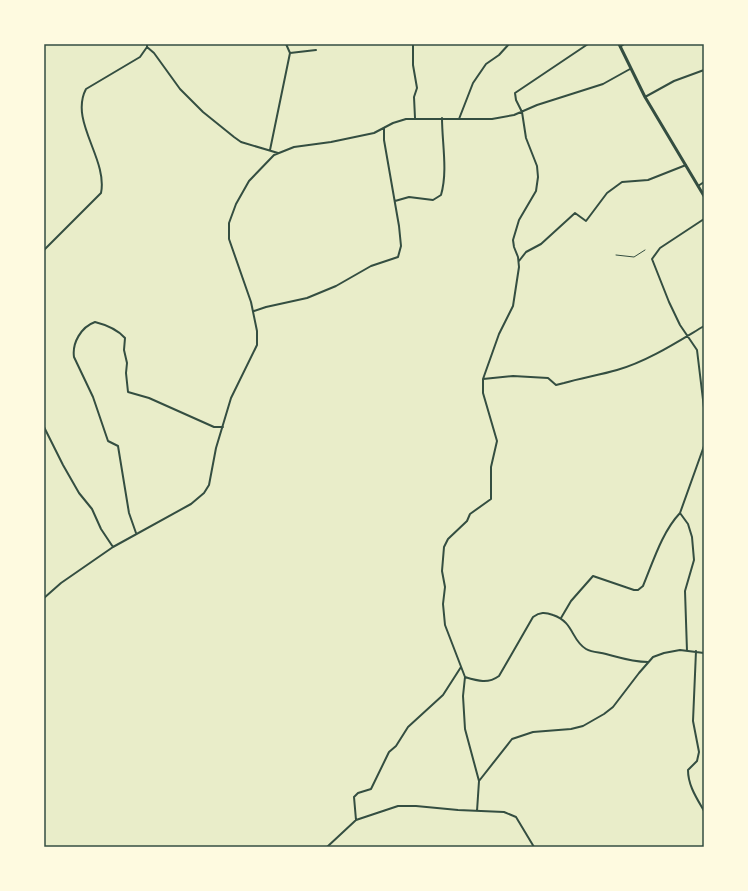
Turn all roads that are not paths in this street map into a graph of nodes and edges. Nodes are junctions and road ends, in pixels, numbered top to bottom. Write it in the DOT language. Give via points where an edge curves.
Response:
graph roads {
  1 [pos="147,44"];
  2 [pos="286,44"];
  3 [pos="413,44"];
  4 [pos="509,44"];
  5 [pos="588,44"];
  6 [pos="624,44"];
  7 [pos="620,45"];
  8 [pos="147,47"];
  9 [pos="316,50"];
  10 [pos="290,53"];
  11 [pos="630,69"];
  12 [pos="704,70"];
  13 [pos="645,97"];
  14 [pos="522,112"];
  15 [pos="414,118"];
  16 [pos="442,118"];
  17 [pos="459,119"];
  18 [pos="384,128"];
  19 [pos="270,150"];
  20 [pos="279,153"];
  21 [pos="686,165"];
  22 [pos="704,182"];
  23 [pos="698,186"];
  24 [pos="704,196"];
  25 [pos="395,201"];
  26 [pos="704,219"];
  27 [pos="44,250"];
  28 [pos="519,261"];
  29 [pos="253,312"];
  30 [pos="704,326"];
  31 [pos="689,337"];
  32 [pos="483,379"];
  33 [pos="704,408"];
  34 [pos="44,427"];
  35 [pos="223,427"];
  36 [pos="704,446"];
  37 [pos="680,513"];
  38 [pos="136,533"];
  39 [pos="113,547"];
  40 [pos="44,598"];
  41 [pos="561,618"];
  42 [pos="687,651"];
  43 [pos="696,651"];
  44 [pos="704,653"];
  45 [pos="648,662"];
  46 [pos="460,667"];
  47 [pos="465,677"];
  48 [pos="479,781"];
  49 [pos="477,811"];
  50 [pos="704,811"];
  51 [pos="356,820"];
  52 [pos="327,847"];
  53 [pos="534,847"];
  1 -- 8 [label="street"];
  2 -- 10 [label="street"];
  3 -- 15 [label="street" via="417,88 414,97"];
  4 -- 17 [label="street" via="486,64 473,83"];
  5 -- 14 [label="street" via="517,90 515,96"];
  6 -- 7 [label="street"];
  7 -- 11 [label="main road"];
  8 -- 19 [label="street" via="175,84 203,112 241,142"];
  8 -- 27 [label="street" via="140,57 86,89 81,98 84,126 100,168 101,193"];
  9 -- 10 [label="street"];
  10 -- 19 [label="street"];
  11 -- 13 [label="main road"];
  11 -- 14 [label="street" via="603,84"];
  12 -- 13 [label="street" via="674,81"];
  13 -- 21 [label="main road"];
  14 -- 17 [label="street" via="492,119"];
  14 -- 28 [label="street" via="526,138 537,166 538,177 536,191 519,220 513,240"];
  15 -- 16 [label="street"];
  15 -- 18 [label="street"];
  16 -- 17 [label="street"];
  16 -- 25 [label="street" via="444,163 440,195 433,200 409,197"];
  18 -- 20 [label="street" via="374,133"];
  18 -- 25 [label="street"];
  19 -- 20 [label="street"];
  20 -- 29 [label="street" via="274,155 249,182 236,204 229,223 229,239"];
  21 -- 23 [label="main road"];
  21 -- 28 [label="street" via="648,180 622,182 607,192 586,221 575,213 541,244 526,252"];
  22 -- 23 [label="street"];
  23 -- 24 [label="main road"];
  25 -- 29 [label="street" via="401,246 398,257 366,269 336,286 307,298 266,306"];
  26 -- 31 [label="street" via="660,248 652,260 668,302"];
  28 -- 32 [label="street" via="512,310 499,334"];
  29 -- 35 [label="street" via="258,331 257,344 231,398"];
  30 -- 31 [label="street"];
  31 -- 32 [label="street" via="635,364 556,385 548,378 513,376"];
  31 -- 33 [label="street" via="697,350"];
  32 -- 46 [label="street" via="483,393 497,441 491,467 491,499 470,514 448,539 442,564 442,576 446,587 443,604 445,626"];
  34 -- 39 [label="street" via="63,465"];
  35 -- 38 [label="street" via="209,485 204,493 191,504"];
  35 -- 38 [label="street" via="209,424 149,398 128,392 125,338 120,333 95,322 78,336 73,351 74,357 93,397 108,441 118,446 129,513"];
  36 -- 37 [label="street"];
  37 -- 41 [label="street" via="673,520 643,586 634,590 593,576 571,601"];
  37 -- 42 [label="street" via="688,524 692,537 694,560 685,591"];
  38 -- 39 [label="street"];
  39 -- 40 [label="street"];
  41 -- 45 [label="street" via="570,627 578,642 592,652 634,662"];
  41 -- 47 [label="street" via="539,612 533,617 500,676 493,681"];
  42 -- 43 [label="street"];
  42 -- 45 [label="street" via="664,653"];
  43 -- 44 [label="street"];
  43 -- 50 [label="street" via="693,721 699,752 697,761 688,770 688,780"];
  45 -- 48 [label="street" via="613,707 604,714 583,726 533,732 512,739"];
  46 -- 47 [label="street"];
  46 -- 51 [label="street" via="443,695 408,727 389,752 371,789 354,797"];
  47 -- 48 [label="street" via="465,729"];
  48 -- 49 [label="street"];
  49 -- 51 [label="street" via="398,806"];
  49 -- 53 [label="street" via="504,812 516,817"];
  51 -- 52 [label="street"];
}
